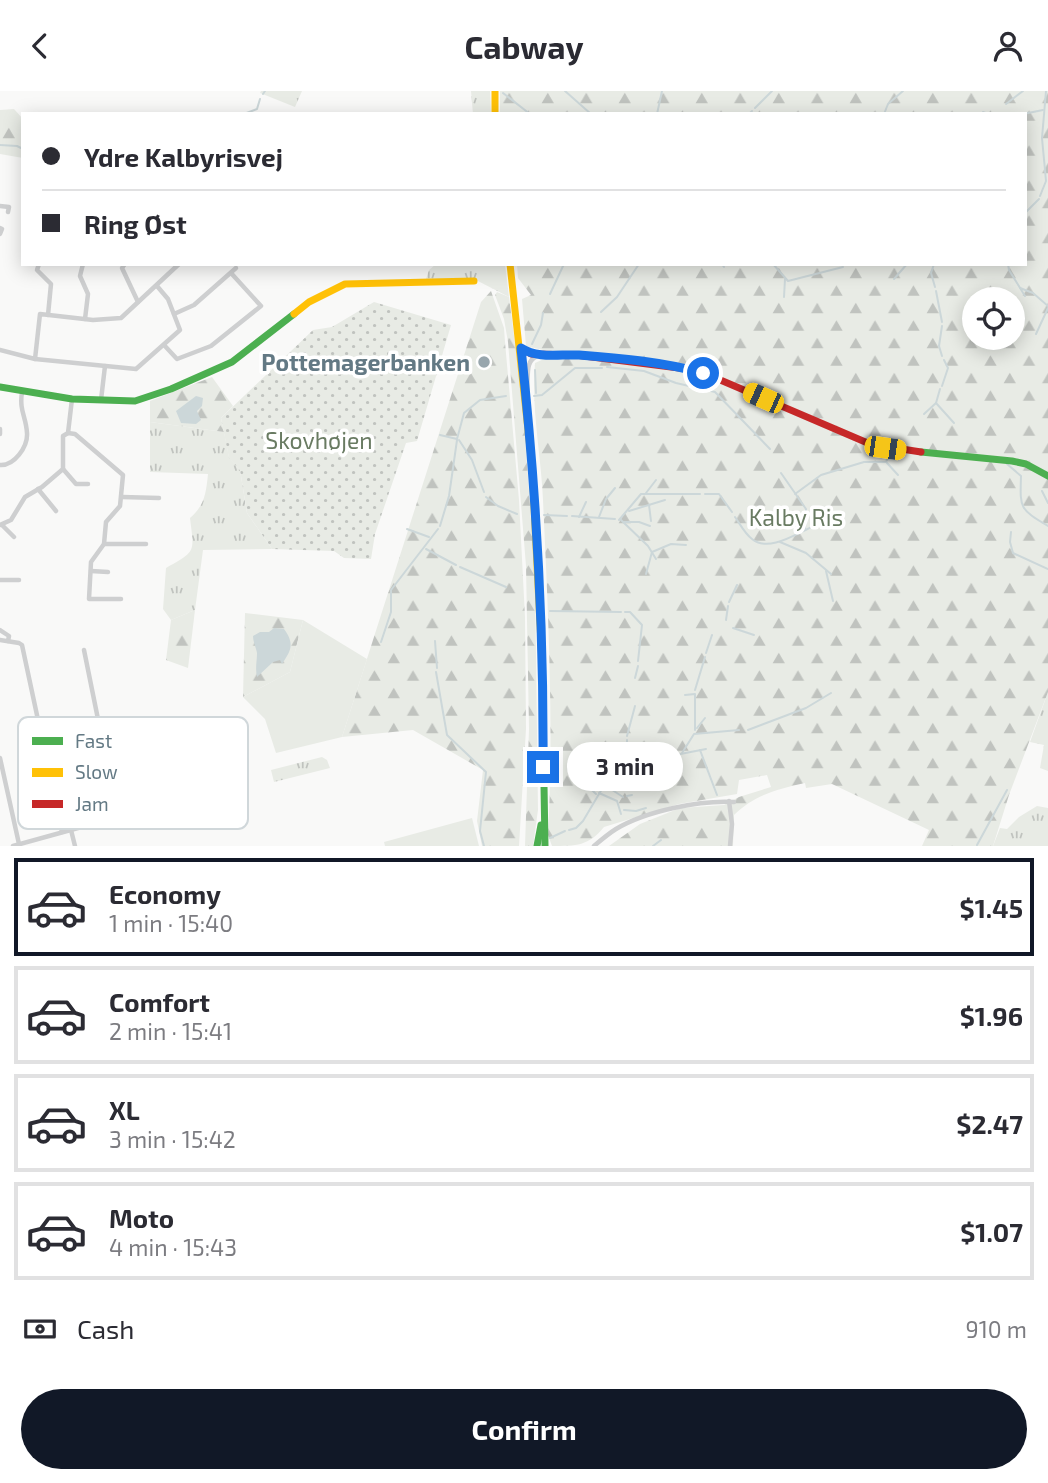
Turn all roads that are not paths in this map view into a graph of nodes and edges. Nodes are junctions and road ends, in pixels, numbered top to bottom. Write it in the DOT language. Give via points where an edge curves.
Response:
graph roads {
  1 [pos="495,91"];
  2 [pos="495,112"];
  3 [pos="0,205"];
  4 [pos="8,212"];
  5 [pos="0,228"];
  6 [pos="0,235"];
  7 [pos="38,266"];
  8 [pos="82,266"];
  9 [pos="124,266"];
  10 [pos="177,266"];
  11 [pos="510,266"];
  12 [pos="236,268"];
  13 [pos="231,273"];
  14 [pos="474,281"];
  15 [pos="156,286"];
  16 [pos="138,302"];
  17 [pos="174,314"];
  18 [pos="48,315"];
  19 [pos="85,319"];
  20 [pos="164,345"];
  21 [pos="521,348"];
  22 [pos="0,350"];
  23 [pos="540,355"];
  24 [pos="35,359"];
  25 [pos="105,366"];
  26 [pos="0,387"];
  27 [pos="22,392"];
  28 [pos="526,394"];
  29 [pos="72,399"];
  30 [pos="101,401"];
  31 [pos="68,433"];
  32 [pos="0,465"];
  33 [pos="63,469"];
  34 [pos="1048,476"];
  35 [pos="88,484"];
  36 [pos="38,489"];
  37 [pos="122,497"];
  38 [pos="159,498"];
  39 [pos="56,511"];
  40 [pos="1,525"];
  41 [pos="14,537"];
  42 [pos="104,544"];
  43 [pos="146,544"];
  44 [pos="91,571"];
  45 [pos="108,572"];
  46 [pos="0,580"];
  47 [pos="19,580"];
  48 [pos="121,599"];
  49 [pos="0,631"];
  50 [pos="0,640"];
  51 [pos="8,641"];
  52 [pos="84,650"];
  53 [pos="37,717"];
  54 [pos="98,717"];
  55 [pos="0,758"];
  56 [pos="542,816"];
  57 [pos="61,829"];
  58 [pos="75,829"];
  59 [pos="71,830"];
  60 [pos="62,832"];
  61 [pos="16,845"];
  62 [pos="75,846"];
  63 [pos="537,846"];
  64 [pos="545,846"];
  65 [pos="594,846"];
  66 [pos="730,846"];
  1 -- 2 [label="street"];
  3 -- 4 [label="street" via="9,207"];
  5 -- 6 [label="street"];
  7 -- 18 [label="street" via="51,284"];
  8 -- 19 [label="street" via="80,276 88,294"];
  9 -- 16 [label="street"];
  10 -- 15 [label="street"];
  11 -- 21 [label="street"];
  12 -- 13 [label="street"];
  13 -- 17 [label="street" via="194,305"];
  13 -- 20 [label="street" via="261,306 211,346 177,359"];
  14 -- 30 [label="street" via="345,284 309,302 214,372 147,399"];
  15 -- 16 [label="street"];
  15 -- 17 [label="street"];
  16 -- 19 [label="street" via="121,319"];
  17 -- 20 [label="street" via="180,330"];
  18 -- 19 [label="street"];
  18 -- 24 [label="street" via="40,314"];
  20 -- 25 [label="street" via="136,369"];
  21 -- 23 [label="street"];
  21 -- 28 [label="street"];
  22 -- 24 [label="street"];
  23 -- 28 [label="street" via="529,362"];
  23 -- 34 [label="street" via="589,356 687,369 870,445 1012,461"];
  24 -- 25 [label="street"];
  25 -- 30 [label="street"];
  26 -- 27 [label="street"];
  27 -- 29 [label="street"];
  27 -- 32 [label="street" via="20,409 27,437 16,460"];
  28 -- 56 [label="street" via="542,658"];
  29 -- 30 [label="street"];
  29 -- 31 [label="street"];
  31 -- 33 [label="street" via="63,436"];
  31 -- 37 [label="street" via="123,475"];
  33 -- 35 [label="street" via="76,484"];
  33 -- 36 [label="street"];
  36 -- 39 [label="street"];
  36 -- 40 [label="street"];
  37 -- 38 [label="street"];
  37 -- 42 [label="street" via="105,525"];
  40 -- 41 [label="street"];
  42 -- 43 [label="street"];
  42 -- 44 [label="street"];
  44 -- 45 [label="street"];
  44 -- 48 [label="street" via="89,599"];
  46 -- 47 [label="street"];
  49 -- 51 [label="street" via="9,636"];
  50 -- 51 [label="street"];
  51 -- 53 [label="street" via="22,645"];
  52 -- 54 [label="street"];
  55 -- 61 [label="street"];
  56 -- 63 [label="street"];
  56 -- 64 [label="street"];
  57 -- 60 [label="street"];
  58 -- 59 [label="street"];
  59 -- 60 [label="street"];
  59 -- 62 [label="street"];
  60 -- 61 [label="street"];
  65 -- 66 [label="street" via="617,828 670,809 732,801"];
}
